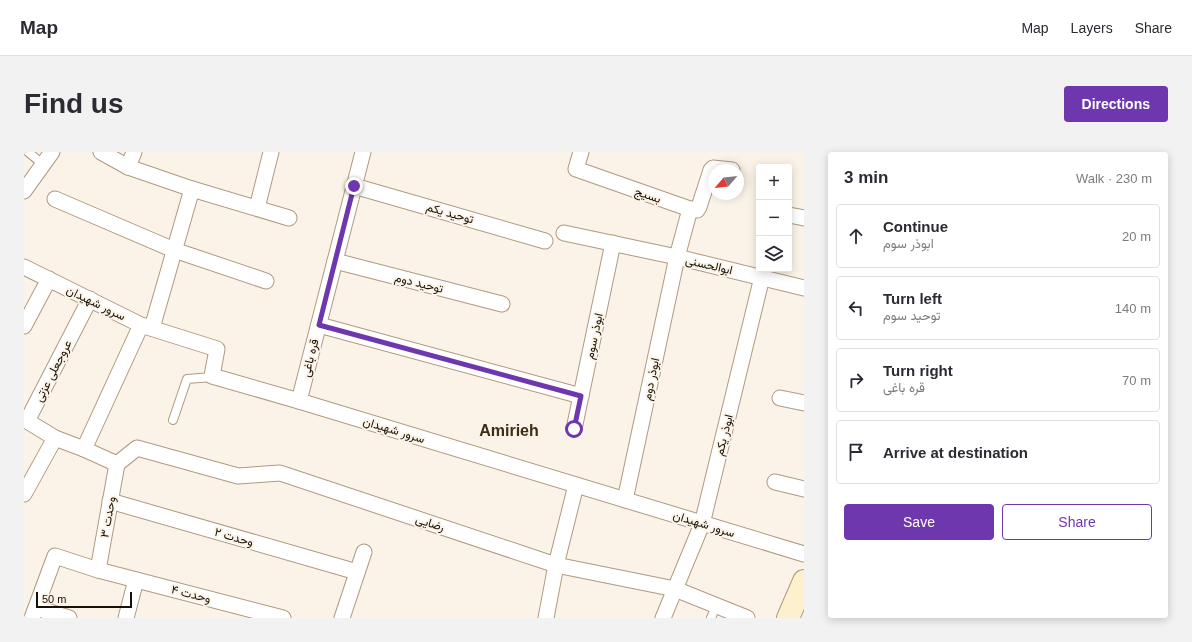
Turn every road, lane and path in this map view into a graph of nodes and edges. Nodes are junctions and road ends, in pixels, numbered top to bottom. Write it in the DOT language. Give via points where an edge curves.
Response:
graph roads {
  1 [pos="28,152"];
  2 [pos="52,152"];
  3 [pos="101,152"];
  4 [pos="134,152"];
  5 [pos="271,152"];
  6 [pos="363,152"];
  7 [pos="581,152"];
  8 [pos="44,165"];
  9 [pos="128,167"];
  10 [pos="708,180"];
  11 [pos="354,186"];
  12 [pos="192,189"];
  13 [pos="24,191"];
  14 [pos="55,199"];
  15 [pos="257,208"];
  16 [pos="690,209"];
  17 [pos="792,216"];
  18 [pos="289,218"];
  19 [pos="804,218"];
  20 [pos="564,233"];
  21 [pos="545,241"];
  22 [pos="613,243"];
  23 [pos="174,250"];
  24 [pos="676,257"];
  25 [pos="335,261"];
  26 [pos="24,267"];
  27 [pos="762,277"];
  28 [pos="49,279"];
  29 [pos="266,281"];
  30 [pos="804,288"];
  31 [pos="90,299"];
  32 [pos="502,304"];
  33 [pos="319,325"];
  34 [pos="24,326"];
  35 [pos="146,326"];
  36 [pos="213,377"];
  37 [pos="581,396"];
  38 [pos="780,398"];
  39 [pos="299,401"];
  40 [pos="804,403"];
  41 [pos="173,420"];
  42 [pos="574,429"];
  43 [pos="55,438"];
  44 [pos="84,449"];
  45 [pos="117,464"];
  46 [pos="775,482"];
  47 [pos="576,485"];
  48 [pos="804,489"];
  49 [pos="24,494"];
  50 [pos="625,500"];
  51 [pos="110,501"];
  52 [pos="702,524"];
  53 [pos="364,552"];
  54 [pos="804,554"];
  55 [pos="556,565"];
  56 [pos="98,570"];
  57 [pos="357,572"];
  58 [pos="136,580"];
  59 [pos="804,582"];
  60 [pos="674,589"];
  61 [pos="713,612"];
  62 [pos="34,613"];
  63 [pos="69,618"];
  64 [pos="126,618"];
  65 [pos="283,618"];
  66 [pos="342,618"];
  67 [pos="546,618"];
  68 [pos="663,618"];
  69 [pos="747,618"];
  70 [pos="788,618"];
  1 -- 8 [label="lane"];
  2 -- 8 [label="street"];
  3 -- 9 [label="street"];
  4 -- 9 [label="street"];
  5 -- 15 [label="street"];
  6 -- 11 [label="street, قره باغی"];
  7 -- 16 [label="street, بسیج" via="576,169"];
  8 -- 13 [label="street"];
  9 -- 12 [label="street"];
  10 -- 16 [label="street" via="699,208"];
  11 -- 21 [label="street, توحید یکم"];
  11 -- 25 [label="street, قره باغی"];
  12 -- 15 [label="street"];
  12 -- 23 [label="street"];
  14 -- 23 [label="street"];
  15 -- 18 [label="street"];
  16 -- 24 [label="street"];
  17 -- 19 [label="street"];
  20 -- 22 [label="street"];
  22 -- 24 [label="street, ابوالحسنی"];
  22 -- 37 [label="street, ابوذر سوم"];
  23 -- 29 [label="street"];
  23 -- 35 [label="street"];
  24 -- 27 [label="street, ابوالحسنی"];
  24 -- 50 [label="street, ابوذر دوم"];
  25 -- 32 [label="street, توحید دوم"];
  25 -- 33 [label="street, قره باغی"];
  26 -- 28 [label="street, سرور شهیدان"];
  27 -- 30 [label="street, ابوالحسنی"];
  27 -- 52 [label="street, ابوذر یکم"];
  28 -- 31 [label="street, سرور شهیدان"];
  28 -- 34 [label="street"];
  31 -- 35 [label="street, سرور شهیدان"];
  31 -- 43 [label="street, عروجعلی عزتی" via="28,421"];
  33 -- 37 [label="street"];
  33 -- 39 [label="street, قره باغی"];
  35 -- 36 [label="street, سرور شهیدان" via="217,349"];
  35 -- 44 [label="street"];
  36 -- 39 [label="street, سرور شهیدان"];
  36 -- 41 [label="lane" via="187,379"];
  37 -- 42 [label="street, ابوذر سوم"];
  38 -- 40 [label="street"];
  39 -- 47 [label="street, سرور شهیدان"];
  43 -- 44 [label="street"];
  43 -- 49 [label="street"];
  44 -- 45 [label="street"];
  45 -- 51 [label="street, وحدت ۳"];
  45 -- 55 [label="street, رضایی" via="138,448 238,476 280,473"];
  46 -- 48 [label="street"];
  47 -- 50 [label="street, سرور شهیدان"];
  47 -- 55 [label="street"];
  50 -- 52 [label="street, سرور شهیدان"];
  51 -- 56 [label="street, وحدت ۳"];
  51 -- 57 [label="street, وحدت ۲"];
  52 -- 54 [label="street, سرور شهیدان"];
  52 -- 60 [label="street, ابوذر یکم"];
  53 -- 57 [label="street"];
  55 -- 60 [label="street, رضایی"];
  55 -- 67 [label="street"];
  56 -- 58 [label="street, وحدت ۴"];
  56 -- 62 [label="street, وحدت ۴" via="55,556"];
  57 -- 66 [label="street"];
  58 -- 64 [label="street"];
  58 -- 65 [label="street, وحدت ۴"];
  59 -- 70 [label="main road"];
  60 -- 61 [label="street, رضایی"];
  60 -- 68 [label="street, ابوذر یکم"];
  61 -- 69 [label="street, رضایی"];
  62 -- 63 [label="street"];
}
